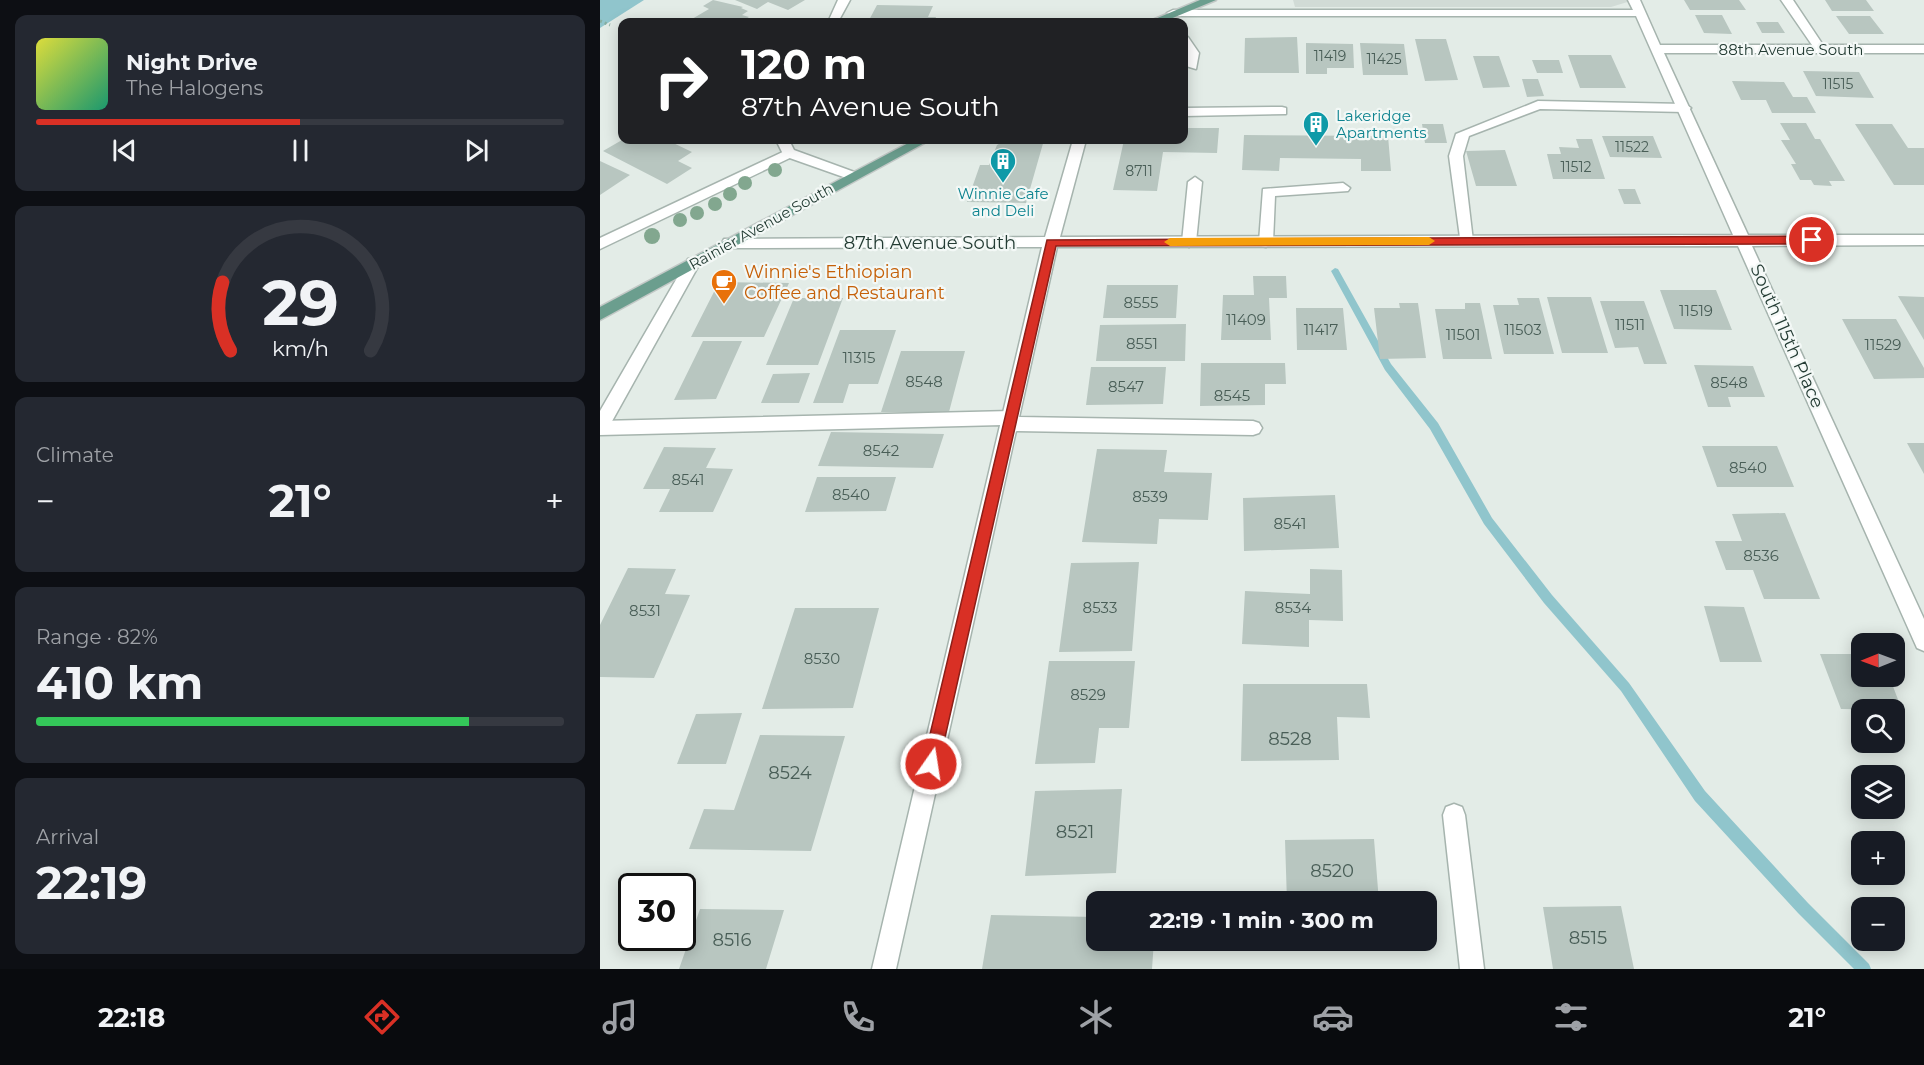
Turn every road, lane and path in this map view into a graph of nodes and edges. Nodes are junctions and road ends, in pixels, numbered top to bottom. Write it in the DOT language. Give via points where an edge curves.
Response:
graph roads {
  1 [pos="844,0"];
  2 [pos="1210,0"];
  3 [pos="1634,0"];
  4 [pos="1787,0"];
  5 [pos="1640,13"];
  6 [pos="1173,14"];
  7 [pos="835,18"];
  8 [pos="1166,18"];
  9 [pos="600,21"];
  10 [pos="610,25"];
  11 [pos="1188,45"];
  12 [pos="1924,48"];
  13 [pos="1658,49"];
  14 [pos="1820,49"];
  15 [pos="1192,66"];
  16 [pos="1685,108"];
  17 [pos="1282,111"];
  18 [pos="1188,112"];
  19 [pos="785,144"];
  20 [pos="915,144"];
  21 [pos="1078,144"];
  22 [pos="789,153"];
  23 [pos="852,176"];
  24 [pos="1195,182"];
  25 [pos="1343,188"];
  26 [pos="1744,240"];
  27 [pos="1924,240"];
  28 [pos="1466,241"];
  29 [pos="1051,242"];
  30 [pos="1190,242"];
  31 [pos="1266,242"];
  32 [pos="729,243"];
  33 [pos="600,244"];
  34 [pos="693,263"];
  35 [pos="600,314"];
  36 [pos="1010,421"];
  37 [pos="600,428"];
  38 [pos="1253,428"];
  39 [pos="1924,641"];
  40 [pos="1454,815"];
  41 [pos="884,969"];
  42 [pos="1472,969"];
  1 -- 7 [label="street"];
  2 -- 6 [label="main road"];
  3 -- 5 [label="street, South 115th Place"];
  4 -- 14 [label="street"];
  5 -- 6 [label="street"];
  5 -- 13 [label="street, South 115th Place"];
  6 -- 8 [label="main road"];
  9 -- 10 [label="path"];
  11 -- 15 [label="street" via="1193,53"];
  12 -- 14 [label="street, 88th Avenue South"];
  13 -- 14 [label="street, 88th Avenue South"];
  13 -- 16 [label="street, South 115th Place"];
  16 -- 26 [label="street, South 115th Place"];
  16 -- 28 [label="street" via="1538,105 1463,134 1456,156"];
  17 -- 18 [label="street"];
  19 -- 22 [label="street"];
  20 -- 23 [label="main road, Rainier Avenue South"];
  21 -- 29 [label="street"];
  22 -- 23 [label="street"];
  22 -- 33 [label="street"];
  23 -- 32 [label="main road, Rainier Avenue South"];
  24 -- 30 [label="street"];
  25 -- 31 [label="street" via="1268,192"];
  26 -- 27 [label="street, 87th Avenue South"];
  26 -- 28 [label="street, 87th Avenue South"];
  26 -- 39 [label="street, South 115th Place"];
  28 -- 31 [label="street, 87th Avenue South"];
  29 -- 30 [label="street, 87th Avenue South"];
  29 -- 32 [label="street, 87th Avenue South"];
  29 -- 36 [label="street"];
  30 -- 31 [label="street, 87th Avenue South"];
  32 -- 34 [label="main road, Rainier Avenue South"];
  34 -- 35 [label="main road, Rainier Avenue South"];
  34 -- 37 [label="street"];
  36 -- 37 [label="street"];
  36 -- 38 [label="street"];
  36 -- 41 [label="street"];
  40 -- 42 [label="street"];
}
